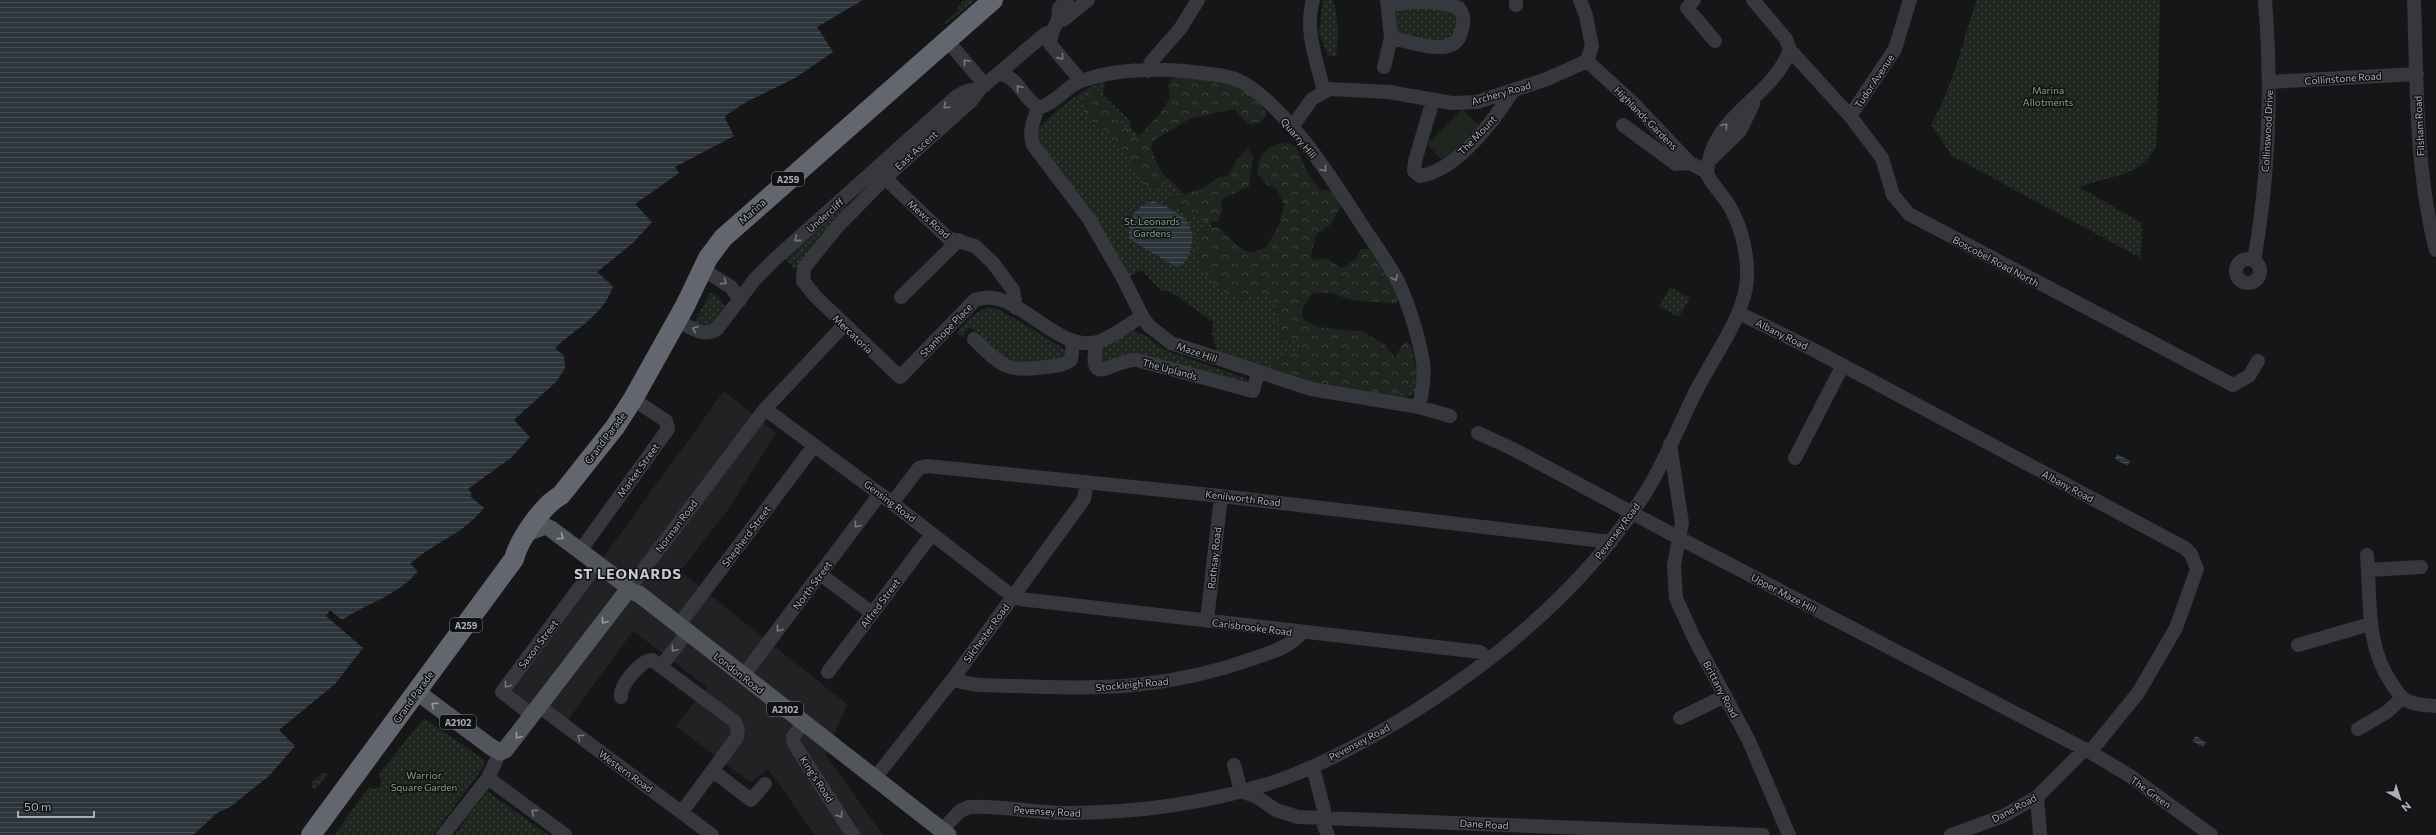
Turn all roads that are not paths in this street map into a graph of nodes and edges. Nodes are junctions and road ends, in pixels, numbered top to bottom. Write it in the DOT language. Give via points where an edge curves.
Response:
graph roads {
  1 [pos="993,0"];
  2 [pos="1088,0"];
  3 [pos="1198,0"];
  4 [pos="1313,0"];
  5 [pos="1580,0"];
  6 [pos="1694,0"];
  7 [pos="1753,0"];
  8 [pos="1910,0"];
  9 [pos="2265,0"];
  10 [pos="2414,0"];
  11 [pos="1388,2"];
  12 [pos="1058,12"];
  13 [pos="1391,38"];
  14 [pos="946,39"];
  15 [pos="1714,41"];
  16 [pos="1790,50"];
  17 [pos="1587,61"];
  18 [pos="1384,67"];
  19 [pos="1148,71"];
  20 [pos="998,74"];
  21 [pos="2417,74"];
  22 [pos="1081,81"];
  23 [pos="2269,82"];
  24 [pos="982,87"];
  25 [pos="1324,91"];
  26 [pos="1513,91"];
  27 [pos="1433,100"];
  28 [pos="1038,108"];
  29 [pos="1850,116"];
  30 [pos="1623,125"];
  31 [pos="1292,127"];
  32 [pos="1690,163"];
  33 [pos="1708,166"];
  34 [pos="885,178"];
  35 [pos="2434,233"];
  36 [pos="959,240"];
  37 [pos="2436,250"];
  38 [pos="2254,261"];
  39 [pos="702,270"];
  40 [pos="805,285"];
  41 [pos="901,297"];
  42 [pos="740,300"];
  43 [pos="1016,308"];
  44 [pos="1740,313"];
  45 [pos="1142,316"];
  46 [pos="677,320"];
  47 [pos="844,325"];
  48 [pos="974,339"];
  49 [pos="1073,342"];
  50 [pos="1097,342"];
  51 [pos="2258,361"];
  52 [pos="1842,365"];
  53 [pos="1258,373"];
  54 [pos="903,375"];
  55 [pos="634,399"];
  56 [pos="1419,407"];
  57 [pos="765,409"];
  58 [pos="1450,416"];
  59 [pos="1478,433"];
  60 [pos="1670,444"];
  61 [pos="814,446"];
  62 [pos="1794,458"];
  63 [pos="1087,482"];
  64 [pos="880,494"];
  65 [pos="1221,496"];
  66 [pos="892,503"];
  67 [pos="1631,513"];
  68 [pos="536,529"];
  69 [pos="932,534"];
  70 [pos="1679,538"];
  71 [pos="1610,542"];
  72 [pos="580,551"];
  73 [pos="2367,556"];
  74 [pos="597,564"];
  75 [pos="2421,567"];
  76 [pos="2368,570"];
  77 [pos="820,574"];
  78 [pos="628,590"];
  79 [pos="1013,596"];
  80 [pos="872,613"];
  81 [pos="1207,621"];
  82 [pos="2370,624"];
  83 [pos="683,629"];
  84 [pos="1302,632"];
  85 [pos="2298,645"];
  86 [pos="1489,659"];
  87 [pos="662,665"];
  88 [pos="828,672"];
  89 [pos="743,676"];
  90 [pos="953,679"];
  91 [pos="417,692"];
  92 [pos="1725,696"];
  93 [pos="621,697"];
  94 [pos="2402,698"];
  95 [pos="2436,706"];
  96 [pos="537,711"];
  97 [pos="1680,718"];
  98 [pos="804,723"];
  99 [pos="2358,729"];
  100 [pos="2087,751"];
  101 [pos="500,752"];
  102 [pos="1234,765"];
  103 [pos="1313,767"];
  104 [pos="713,771"];
  105 [pos="488,778"];
  106 [pos="875,778"];
  107 [pos="765,784"];
  108 [pos="1241,791"];
  109 [pos="2037,797"];
  110 [pos="682,812"];
  111 [pos="1325,818"];
  112 [pos="945,832"];
  113 [pos="1667,833"];
  114 [pos="310,835"];
  115 [pos="443,835"];
  116 [pos="565,835"];
  117 [pos="712,835"];
  118 [pos="853,835"];
  119 [pos="1328,835"];
  120 [pos="1763,835"];
  121 [pos="1789,835"];
  122 [pos="1951,835"];
  123 [pos="2040,835"];
  124 [pos="2210,835"];
  1 -- 14 [label="highway, Marina / A259"];
  2 -- 12 [label="street, East Ascent" via="1063,20"];
  3 -- 19 [label="street" via="1180,29 1151,62"];
  4 -- 25 [label="street" via="1311,34"];
  5 -- 17 [label="street" via="1592,46"];
  6 -- 15 [label="street" via="1687,8"];
  7 -- 16 [label="street, Boscobel Road North" via="1786,39"];
  8 -- 29 [label="street, Tudor Avenue" via="1896,50"];
  9 -- 23 [label="street, Collinswood Drive"];
  10 -- 21 [label="street, Filsham Road"];
  11 -- 13 [label="street"];
  11 -- 13 [label="street" via="1440,1 1459,8 1464,21 1454,45 1445,48"];
  12 -- 20 [label="street, East Ascent" via="1045,34"];
  12 -- 22 [label="street, one-way" via="1050,44"];
  13 -- 18 [label="street"];
  24 -- 14 [label="street, one-way"];
  14 -- 39 [label="highway, Marina / A259" via="734,227 714,249"];
  16 -- 29 [label="street, Boscobel Road North"];
  16 -- 33 [label="street" via="1787,59 1757,97 1740,131"];
  17 -- 26 [label="street, Archery Road"];
  17 -- 32 [label="street, Highlands Gardens" via="1633,103"];
  19 -- 22 [label="street, Quarry Hill" via="1109,73"];
  19 -- 31 [label="street, Quarry Hill" via="1180,71 1232,79 1249,86"];
  20 -- 24 [label="street, East Ascent"];
  28 -- 20 [label="street, one-way" via="1011,78 1005,74"];
  21 -- 23 [label="street, Collinstone Road"];
  21 -- 35 [label="street, Filsham Road" via="2420,160"];
  22 -- 28 [label="street, Quarry Hill" via="1045,106"];
  23 -- 38 [label="street, Collinswood Drive" via="2263,211"];
  24 -- 34 [label="street, East Ascent" via="971,101"];
  24 -- 42 [label="street, Undercliff, one-way" via="958,96 775,258"];
  25 -- 27 [label="street, Archery Road" via="1382,91"];
  25 -- 31 [label="street" via="1312,99"];
  26 -- 27 [label="street, Archery Road" via="1477,102 1452,103"];
  26 -- 27 [label="street, The Mount" via="1490,123 1460,154 1439,170 1420,176 1414,171"];
  28 -- 45 [label="street, Maze Hill" via="1031,129 1033,145 1089,219"];
  29 -- 51 [label="street, Boscobel Road North" via="1882,158 1893,195 1909,214 2233,386 2249,376"];
  30 -- 32 [label="street" via="1676,164"];
  31 -- 56 [label="street, Quarry Hill, one-way" via="1335,184 1395,277 1416,331 1423,363 1423,388"];
  32 -- 33 [label="street, Highlands Gardens"];
  33 -- 44 [label="street, Pevensey Road" via="1709,178 1731,209 1743,244 1747,281"];
  34 -- 36 [label="street, Mews Road" via="948,238"];
  34 -- 40 [label="street, East Ascent" via="837,227 806,265 802,276"];
  35 -- 37 [label="street, Filsham Road"];
  36 -- 41 [label="street"];
  36 -- 43 [label="street, Mews Road" via="975,246 1001,272 1013,290"];
  39 -- 42 [label="street, one-way" via="731,287"];
  39 -- 46 [label="highway, Marina / A259"];
  40 -- 47 [label="street, Mercatoria"];
  42 -- 46 [label="street, Undercliff, one-way" via="722,325 713,332 703,332"];
  43 -- 49 [label="street, Stanhope Place"];
  43 -- 54 [label="street, Stanhope Place" via="992,296 975,300"];
  44 -- 52 [label="street, Albany Road"];
  44 -- 60 [label="street, Pevensey Road" via="1717,351"];
  45 -- 50 [label="street"];
  45 -- 53 [label="street, Maze Hill" via="1149,326 1171,343"];
  46 -- 55 [label="highway, Marina / A259"];
  47 -- 54 [label="street, Mercatoria" via="896,376"];
  47 -- 57 [label="street, Norman Road"];
  48 -- 49 [label="street" via="1000,364 1023,370 1065,365 1071,360"];
  49 -- 50 [label="street"];
  50 -- 53 [label="street, The Uplands" via="1093,360 1094,365 1101,370 1108,370 1129,359 1137,360 1253,391"];
  52 -- 62 [label="street"];
  52 -- 100 [label="street, Albany Road" via="2170,540 2191,554 2196,572 2176,628 2138,693"];
  53 -- 56 [label="street, Maze Hill" via="1337,395"];
  55 -- 68 [label="highway, Grand Parade / A259" via="561,495 558,506"];
  55 -- 72 [label="street, Market Street" via="666,421 668,429"];
  56 -- 58 [label="street, Maze Hill"];
  57 -- 61 [label="street, Gensing Road"];
  57 -- 78 [label="street, Norman Road"];
  59 -- 67 [label="street, Upper Maze Hill" via="1515,450"];
  60 -- 67 [label="street, Pevensey Road" via="1645,494"];
  60 -- 70 [label="street" via="1682,522"];
  61 -- 64 [label="street, Gensing Road"];
  61 -- 83 [label="street, Shepherd Street"];
  63 -- 65 [label="street, Kenilworth Road"];
  63 -- 66 [label="street, Kenilworth Road" via="927,466 919,468"];
  63 -- 79 [label="street, Silchester Road" via="1084,499"];
  64 -- 66 [label="street, Gensing Road"];
  64 -- 77 [label="street, North Street, one-way"];
  65 -- 71 [label="street, Kenilworth Road"];
  65 -- 81 [label="street, Rothsay Road"];
  66 -- 69 [label="street, Gensing Road"];
  67 -- 70 [label="street, Upper Maze Hill"];
  67 -- 71 [label="street, Pevensey Road"];
  68 -- 72 [label="main road, London Road / A2102, one-way"];
  68 -- 91 [label="highway, Grand Parade / A259" via="524,553 514,559"];
  69 -- 79 [label="street, Gensing Road"];
  69 -- 80 [label="street, Alfred Street"];
  70 -- 92 [label="street, Brittany Road" via="1674,565 1676,598"];
  70 -- 100 [label="street, Upper Maze Hill"];
  71 -- 86 [label="street, Pevensey Road" via="1584,572 1527,627"];
  72 -- 74 [label="main road, London Road / A2102"];
  73 -- 76 [label="street"];
  74 -- 78 [label="main road, London Road / A2102" via="623,583"];
  74 -- 96 [label="street, Saxon Street, one-way" via="502,692"];
  75 -- 76 [label="street"];
  76 -- 82 [label="street"];
  77 -- 80 [label="street"];
  77 -- 89 [label="street, North Street, one-way"];
  78 -- 83 [label="main road, London Road / A2102" via="639,594"];
  78 -- 96 [label="main road, Norman Road, one-way"];
  79 -- 81 [label="street, Carisbrooke Road" via="1020,599"];
  79 -- 90 [label="street, Silchester Road"];
  80 -- 88 [label="street, Alfred Street"];
  81 -- 84 [label="street, Carisbrooke Road"];
  82 -- 85 [label="street"];
  82 -- 94 [label="street" via="2372,642 2381,665"];
  83 -- 87 [label="street, Shepherd Street, one-way"];
  83 -- 89 [label="main road, London Road / A2102"];
  84 -- 86 [label="street, Carisbrooke Road" via="1480,652"];
  84 -- 90 [label="street, Stockleigh Road" via="1297,639 1281,648 1246,661 1183,679 1153,684 1115,688 1070,688 969,684"];
  86 -- 103 [label="street, Pevensey Road" via="1427,704 1352,748"];
  87 -- 93 [label="street" via="652,660 641,663 623,687"];
  87 -- 104 [label="street" via="734,721 738,729 737,737"];
  89 -- 98 [label="main road, London Road / A2102"];
  90 -- 106 [label="street, Silchester Road"];
  101 -- 91 [label="main road, A2102, one-way"];
  91 -- 114 [label="highway, Grand Parade / A259"];
  92 -- 97 [label="street"];
  92 -- 121 [label="street, Brittany Road" via="1749,741"];
  94 -- 95 [label="street"];
  94 -- 99 [label="street" via="2387,712"];
  96 -- 101 [label="main road, Norman Road, one-way" via="509,747"];
  110 -- 96 [label="street, Western Road, one-way"];
  98 -- 106 [label="main road, London Road / A2102"];
  98 -- 118 [label="street, King's Road, one-way" via="793,737 794,744"];
  100 -- 109 [label="street, Dane Road"];
  100 -- 124 [label="street, The Green" via="2130,776"];
  101 -- 105 [label="street"];
  102 -- 108 [label="street"];
  103 -- 108 [label="street, Pevensey Road" via="1284,779"];
  103 -- 111 [label="street"];
  104 -- 107 [label="street" via="751,800"];
  104 -- 110 [label="street"];
  105 -- 115 [label="street"];
  116 -- 105 [label="street, one-way"];
  106 -- 112 [label="main road, London Road / A2102"];
  108 -- 111 [label="street, Dane Road" via="1257,797 1276,810 1298,817"];
  108 -- 112 [label="street, Pevensey Road" via="1166,805 1102,812 1064,813 969,807 960,811"];
  109 -- 122 [label="street, Dane Road" via="2003,816"];
  109 -- 123 [label="street"];
  110 -- 117 [label="street, Western Road"];
  111 -- 113 [label="street, Dane Road"];
  111 -- 119 [label="street" via="1324,826"];
  113 -- 120 [label="street, Dane Road"];
}
